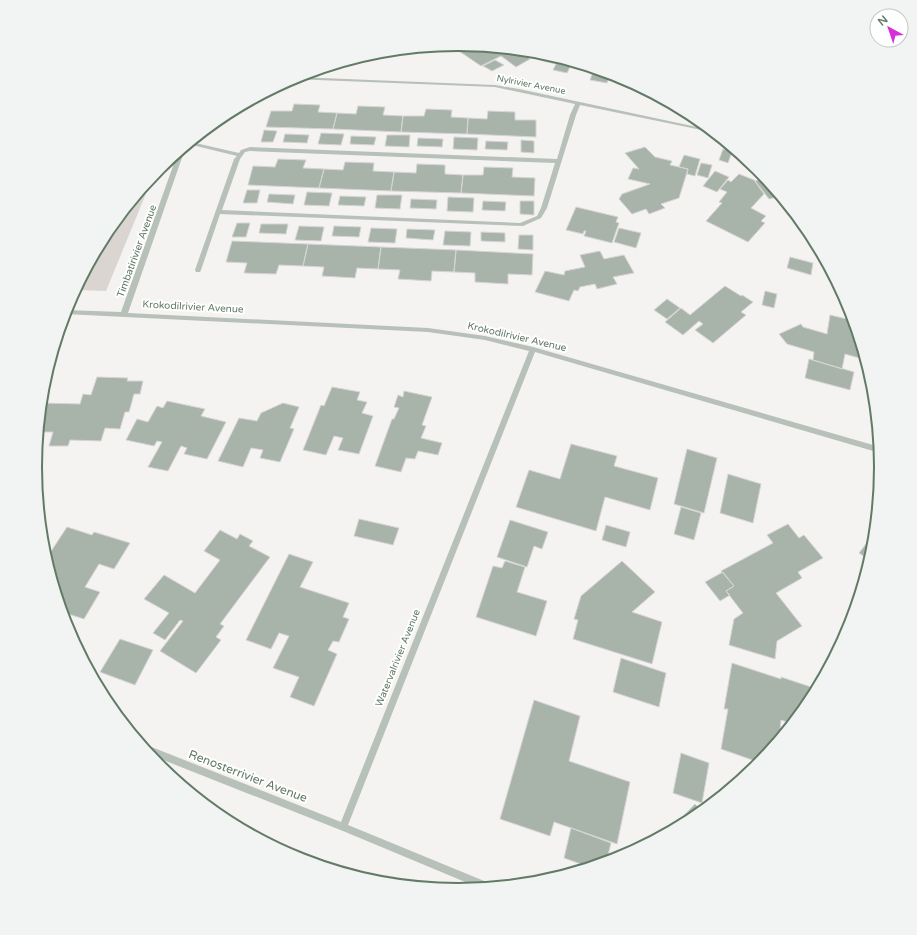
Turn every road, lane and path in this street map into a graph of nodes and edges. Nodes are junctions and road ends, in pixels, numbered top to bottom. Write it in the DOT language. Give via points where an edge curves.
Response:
graph roads {
  1 [pos="310,79"];
  2 [pos="578,103"];
  3 [pos="701,129"];
  4 [pos="196,145"];
  5 [pos="240,155"];
  6 [pos="178,159"];
  7 [pos="558,161"];
  8 [pos="218,212"];
  9 [pos="198,270"];
  10 [pos="72,312"];
  11 [pos="124,314"];
  12 [pos="533,349"];
  13 [pos="874,448"];
  14 [pos="155,752"];
  15 [pos="343,827"];
  16 [pos="479,883"];
  1 -- 2 [label="street, Nylrivier Avenue" via="495,86"];
  2 -- 3 [label="street, Nylrivier Avenue"];
  2 -- 7 [label="street"];
  4 -- 5 [label="street"];
  5 -- 7 [label="street" via="250,149"];
  5 -- 8 [label="street"];
  6 -- 11 [label="street, Timbatirivier Avenue"];
  7 -- 8 [label="street" via="544,208 539,216 521,226"];
  8 -- 9 [label="street"];
  10 -- 11 [label="street, Krokodilrivier Avenue"];
  11 -- 12 [label="street, Krokodilrivier Avenue" via="428,330 485,338"];
  12 -- 13 [label="street, Krokodilrivier Avenue"];
  12 -- 15 [label="street, Watervalrivier Avenue"];
  14 -- 15 [label="street, Renosterrivier Avenue"];
  15 -- 16 [label="street"];
}
